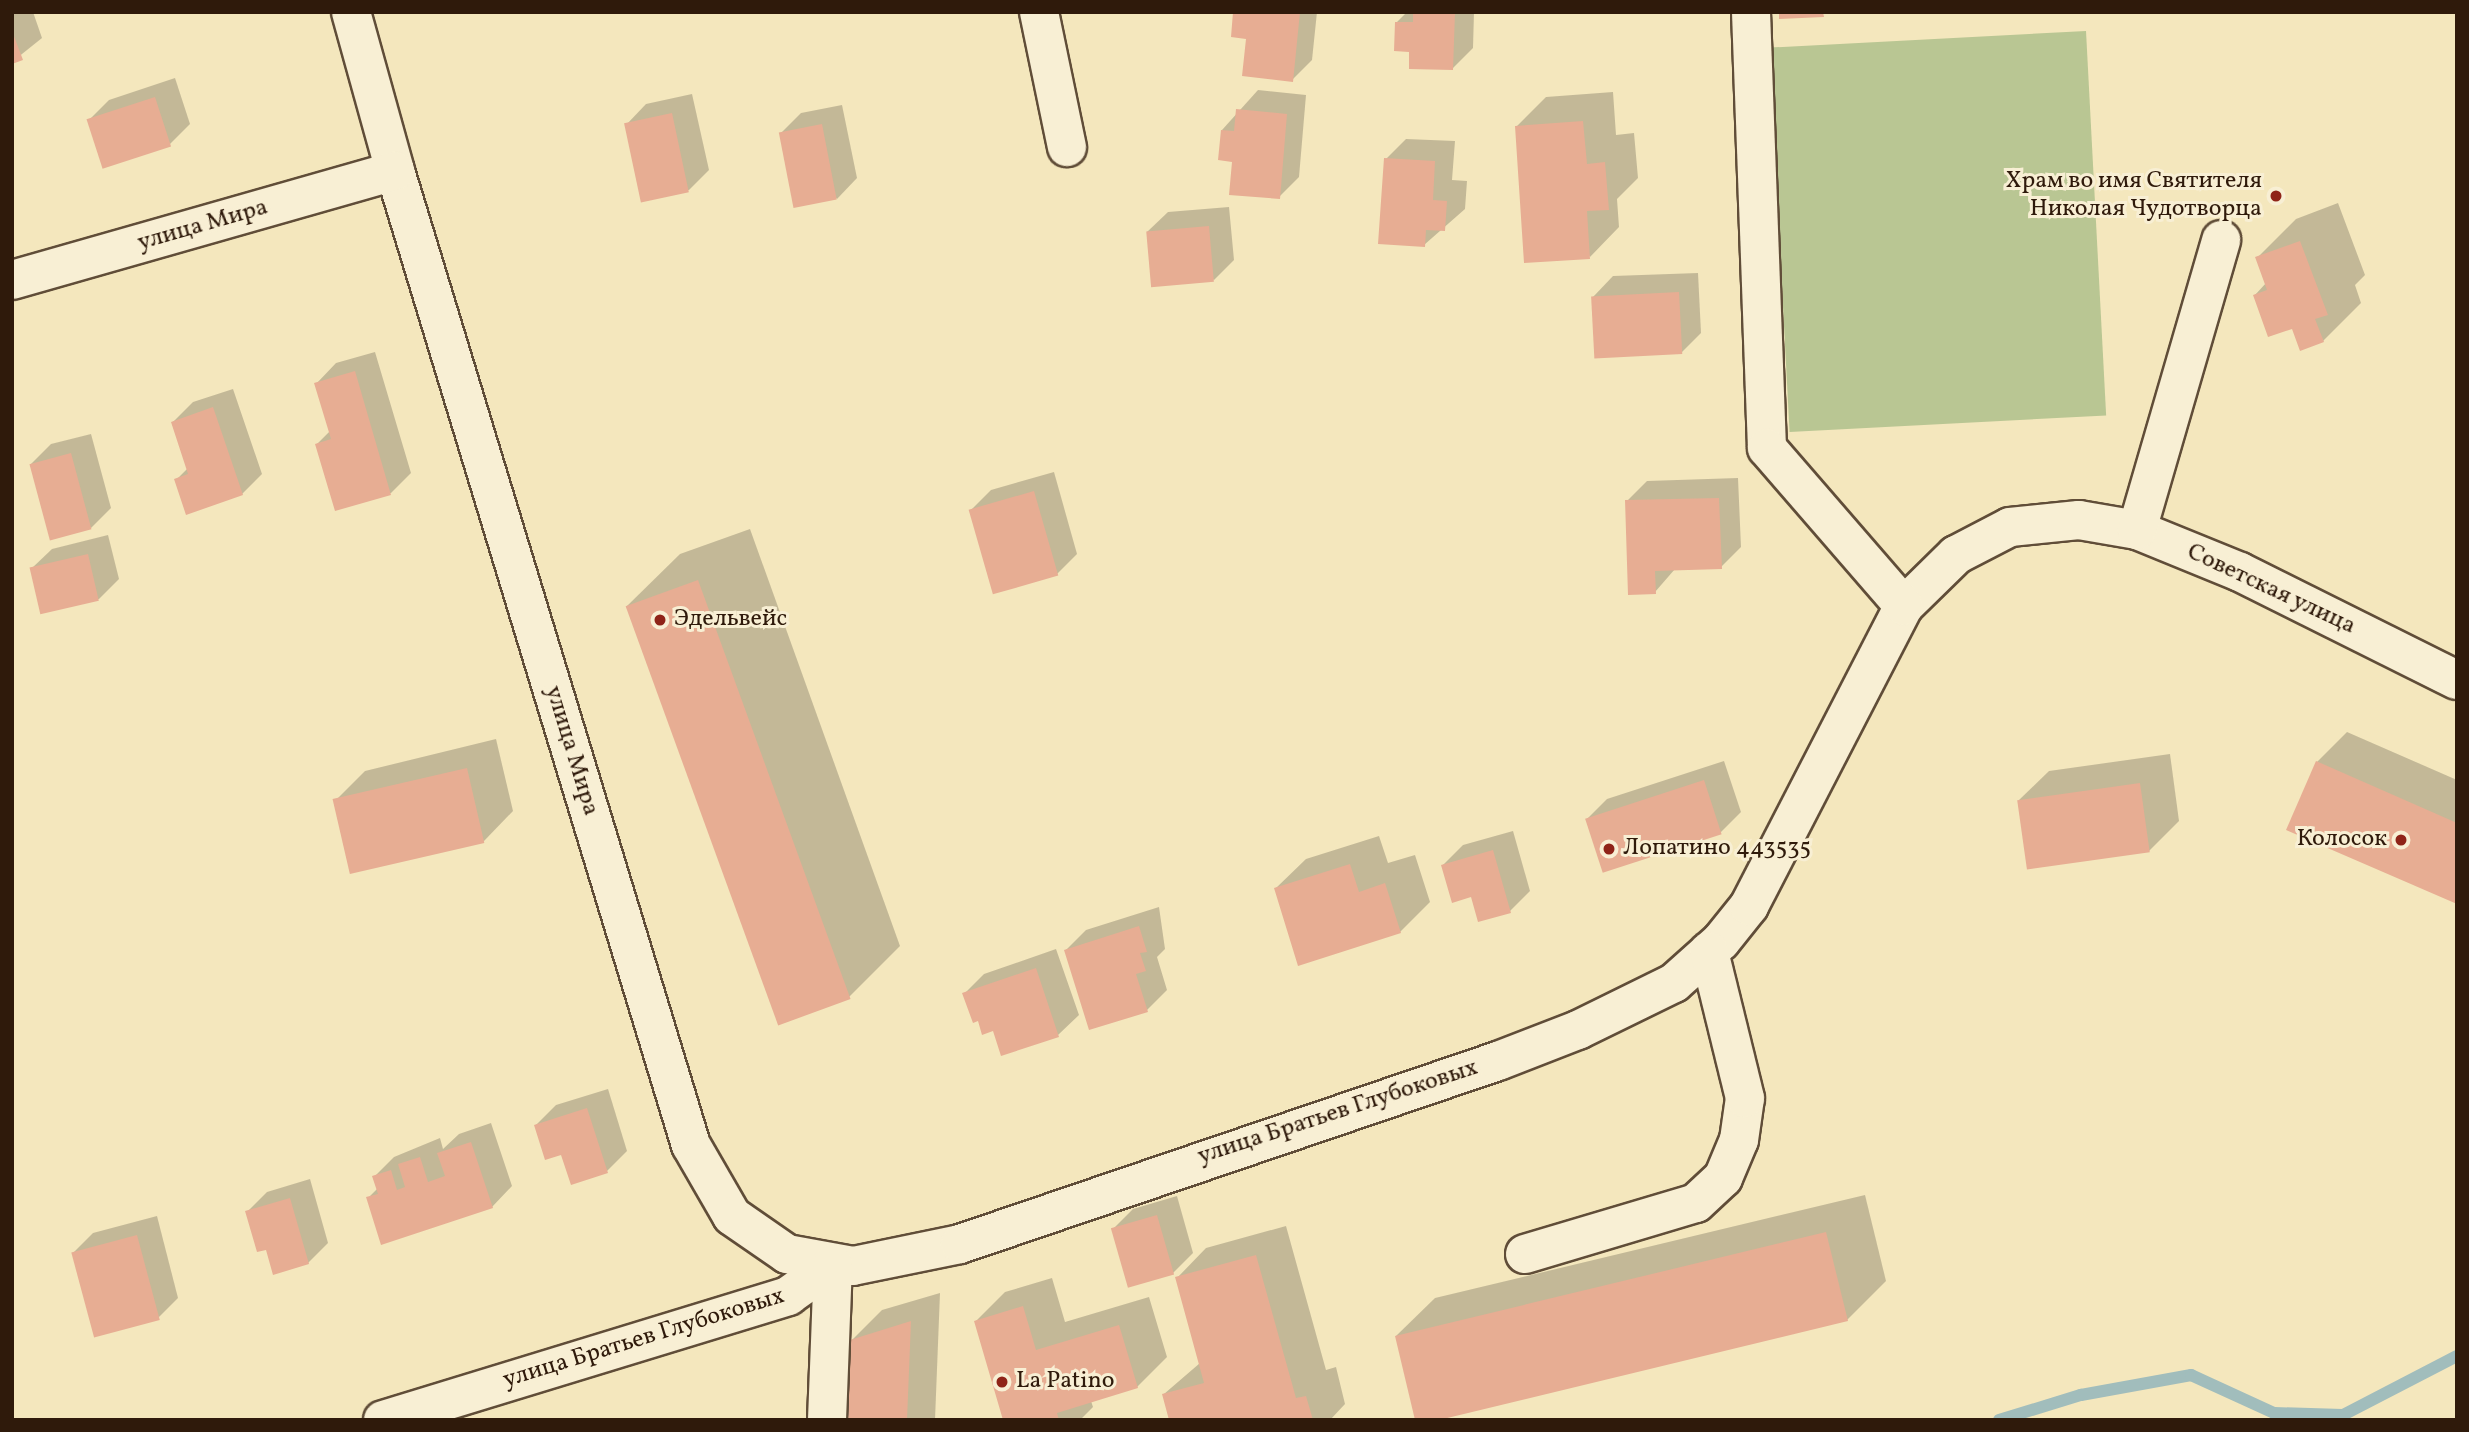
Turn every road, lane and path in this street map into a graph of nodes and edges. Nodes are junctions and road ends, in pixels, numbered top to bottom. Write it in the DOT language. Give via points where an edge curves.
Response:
graph roads {
  1 [pos="351,12"];
  2 [pos="1039,12"];
  3 [pos="1751,12"];
  4 [pos="1067,147"];
  5 [pos="395,171"];
  6 [pos="2221,240"];
  7 [pos="12,281"];
  8 [pos="2078,520"];
  9 [pos="2137,530"];
  10 [pos="1904,606"];
  11 [pos="2457,680"];
  12 [pos="1709,951"];
  13 [pos="1525,1254"];
  14 [pos="833,1264"];
  15 [pos="383,1420"];
  16 [pos="827,1420"];
  1 -- 5 [label="street, улица Мира"];
  2 -- 4 [label="street"];
  3 -- 10 [label="street" via="1768,448"];
  5 -- 7 [label="street, улица Мира"];
  5 -- 14 [label="street, улица Мира" via="691,1145 732,1216 787,1254"];
  6 -- 9 [label="street"];
  8 -- 9 [label="street, Советская улица"];
  8 -- 10 [label="street, улица Братьев Глубоковых" via="2010,527 1956,555"];
  9 -- 11 [label="street, Советская улица" via="2240,572"];
  10 -- 12 [label="street, улица Братьев Глубоковых" via="1749,905"];
  12 -- 13 [label="street" via="1745,1098 1739,1140 1723,1178 1696,1203"];
  12 -- 14 [label="street, улица Братьев Глубоковых" via="1674,982 1632,1006 1498,1061 960,1244 853,1266"];
  14 -- 15 [label="street, улица Братьев Глубоковых" via="788,1296"];
  14 -- 16 [label="street"];
}
